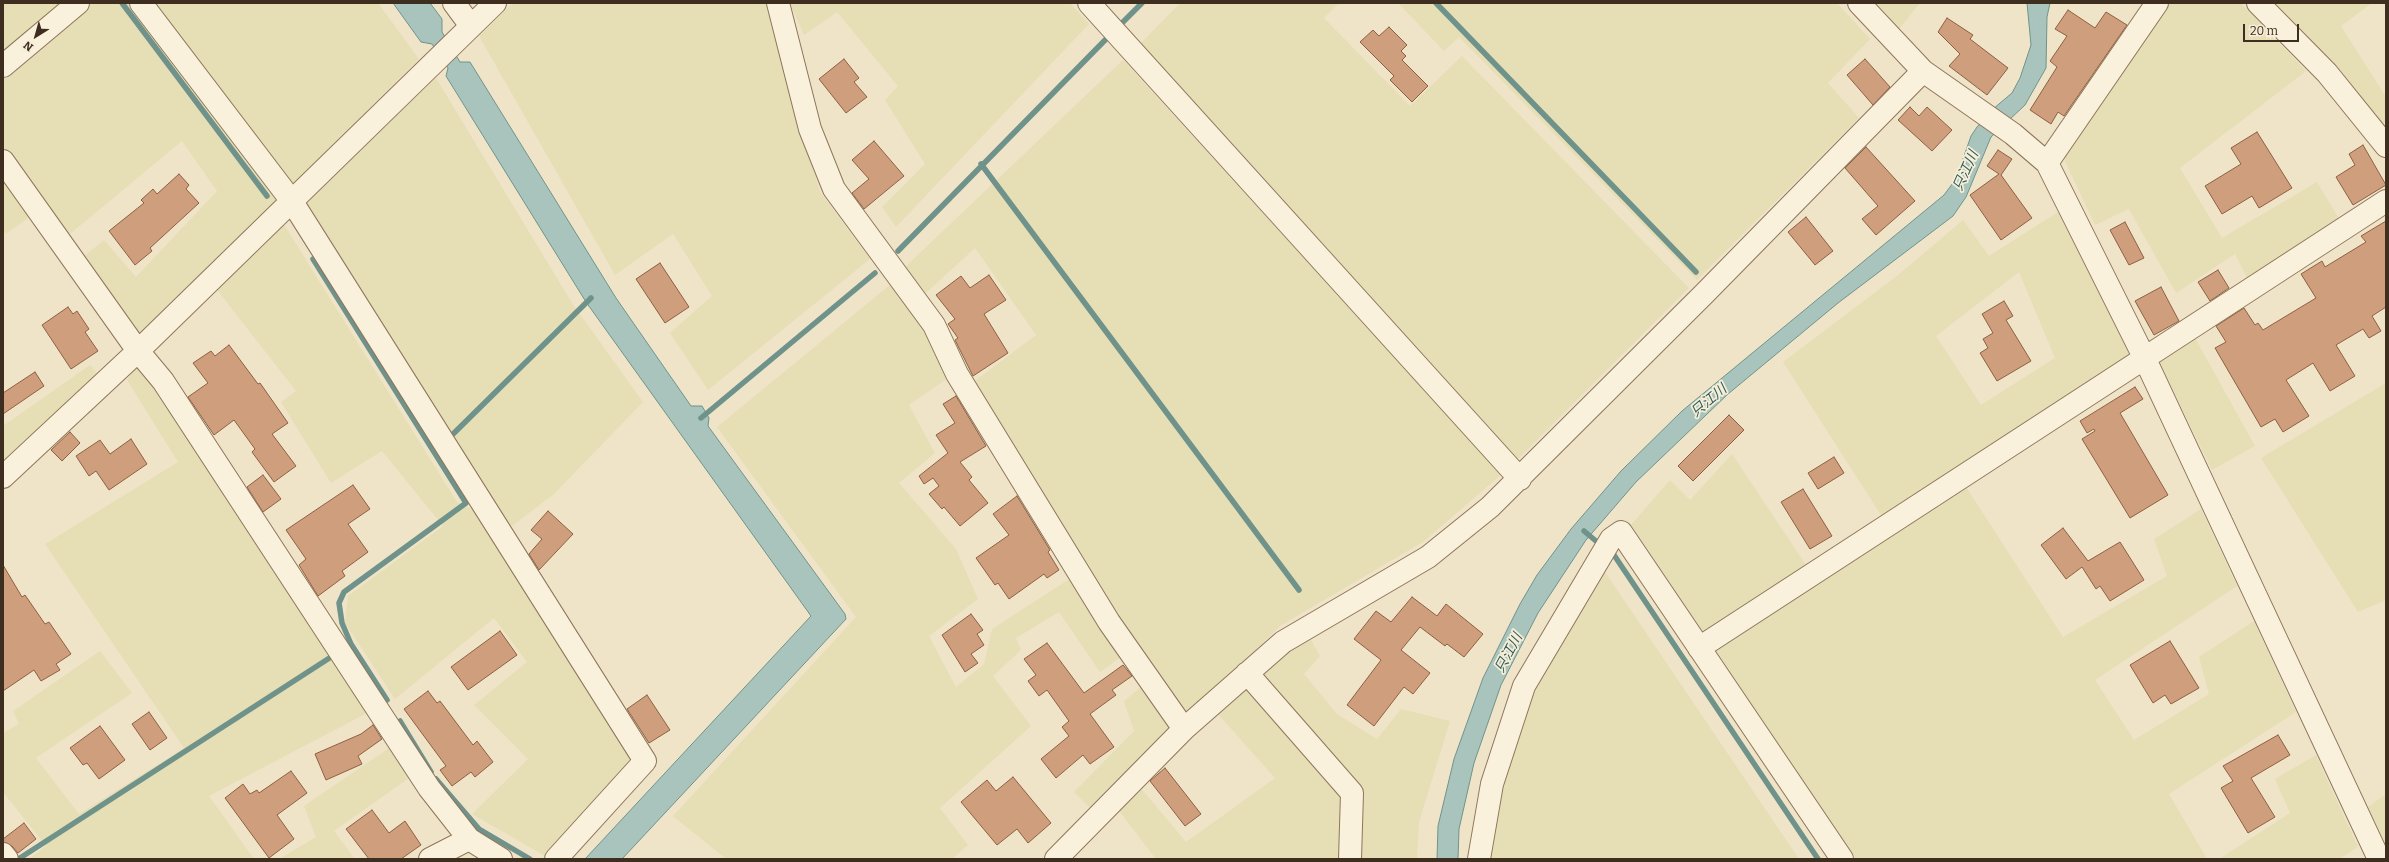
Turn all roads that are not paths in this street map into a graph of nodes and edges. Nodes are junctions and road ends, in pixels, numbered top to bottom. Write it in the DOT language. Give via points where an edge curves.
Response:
graph roads {
  1 [pos="78,3"];
  2 [pos="141,3"];
  3 [pos="454,3"];
  4 [pos="495,3"];
  5 [pos="778,3"];
  6 [pos="1089,3"];
  7 [pos="1859,3"];
  8 [pos="2157,3"];
  9 [pos="2258,3"];
  10 [pos="463,33"];
  11 [pos="3,66"];
  12 [pos="1923,71"];
  13 [pos="2385,140"];
  14 [pos="3,161"];
  15 [pos="2047,163"];
  16 [pos="291,200"];
  17 [pos="2386,201"];
  18 [pos="138,351"];
  19 [pos="2144,357"];
  20 [pos="3,477"];
  21 [pos="1520,479"];
  22 [pos="1699,648"];
  23 [pos="1247,673"];
  24 [pos="1184,729"];
  25 [pos="469,839"];
  26 [pos="3,854"];
  27 [pos="7,859"];
  28 [pos="430,859"];
  29 [pos="501,859"];
  30 [pos="556,859"];
  31 [pos="1056,859"];
  32 [pos="1350,859"];
  33 [pos="1479,859"];
  34 [pos="1842,859"];
  35 [pos="2379,859"];
  1 -- 11 [label="street"];
  2 -- 16 [label="street"];
  3 -- 10 [label="street"];
  4 -- 10 [label="street"];
  5 -- 24 [label="street" via="810,129 834,189 934,324 957,374 1109,622"];
  6 -- 21 [label="street"];
  7 -- 12 [label="street"];
  8 -- 15 [label="street"];
  9 -- 13 [label="street" via="2327,72"];
  10 -- 16 [label="street"];
  12 -- 15 [label="street" via="2013,134"];
  12 -- 21 [label="street"];
  14 -- 18 [label="street"];
  15 -- 19 [label="street"];
  16 -- 18 [label="street"];
  16 -- 30 [label="street" via="644,761"];
  17 -- 19 [label="street" via="2189,331"];
  18 -- 20 [label="street"];
  18 -- 25 [label="street" via="163,381 429,788"];
  19 -- 22 [label="street"];
  19 -- 35 [label="street"];
  21 -- 23 [label="street" via="1428,557 1283,642"];
  22 -- 33 [label="street" via="1621,532 1611,539 1524,686 1492,784"];
  22 -- 34 [label="street"];
  23 -- 24 [label="street"];
  23 -- 32 [label="street" via="1352,793"];
  24 -- 31 [label="street"];
  25 -- 28 [label="street"];
  25 -- 29 [label="street"];
  26 -- 27 [label="street"];
}
